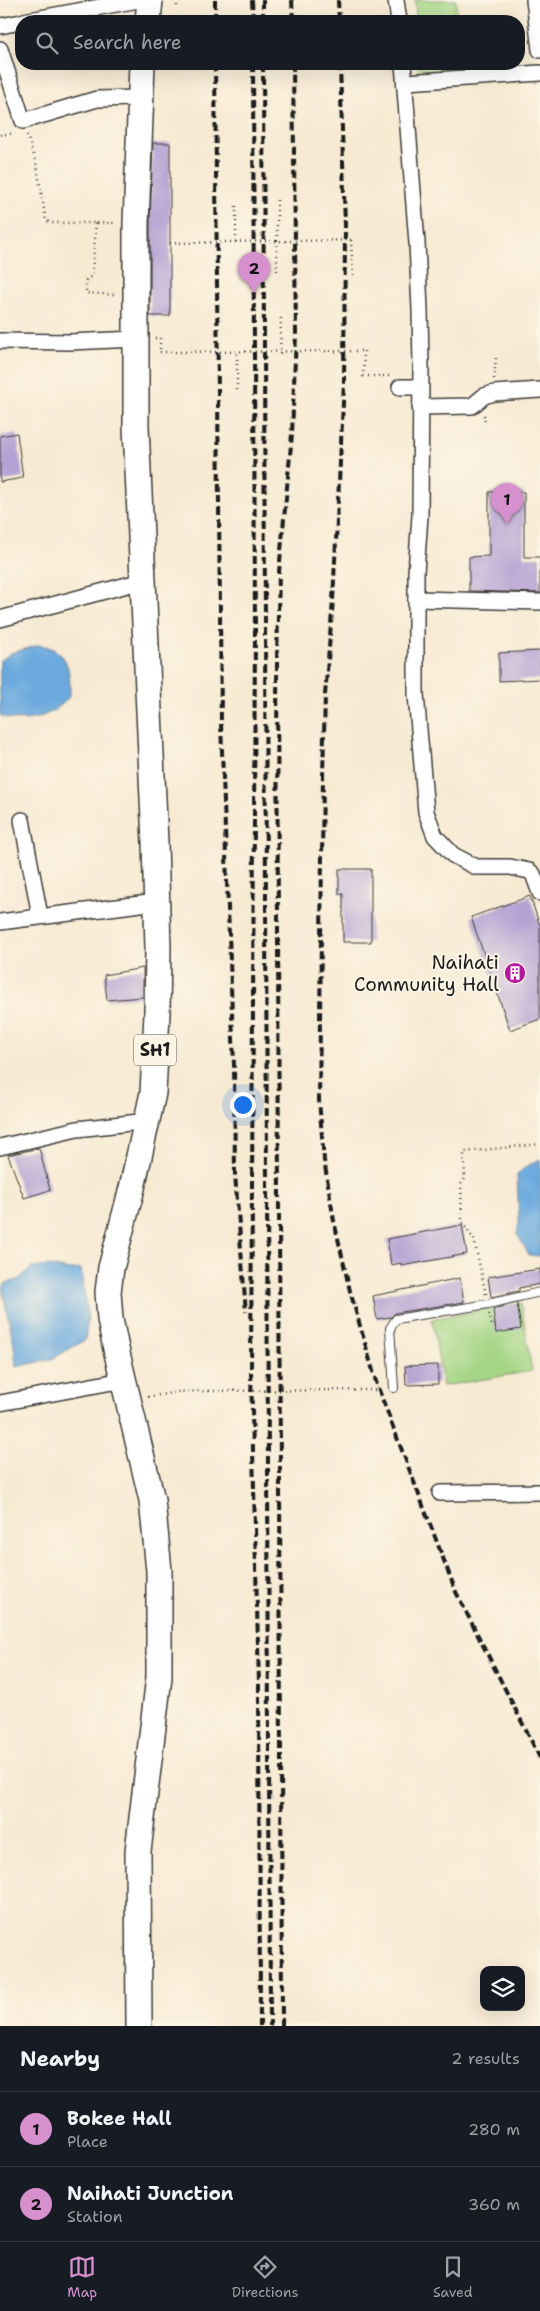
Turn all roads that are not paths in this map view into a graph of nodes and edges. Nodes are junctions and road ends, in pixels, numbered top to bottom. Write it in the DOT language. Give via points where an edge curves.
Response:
graph roads {
  1 [pos="138,0"];
  2 [pos="150,0"];
  3 [pos="396,0"];
  4 [pos="534,0"];
  5 [pos="55,15"];
  6 [pos="149,15"];
  7 [pos="398,15"];
  8 [pos="15,23"];
  9 [pos="0,26"];
  10 [pos="0,49"];
  11 [pos="540,50"];
  12 [pos="142,70"];
  13 [pos="405,70"];
  14 [pos="540,73"];
  15 [pos="406,82"];
  16 [pos="140,98"];
  17 [pos="148,338"];
  18 [pos="0,341"];
  19 [pos="400,387"];
  20 [pos="420,387"];
  21 [pos="540,390"];
  22 [pos="420,407"];
  23 [pos="142,581"];
  24 [pos="416,599"];
  25 [pos="540,602"];
  26 [pos="0,619"];
  27 [pos="22,820"];
  28 [pos="536,872"];
  29 [pos="540,893"];
  30 [pos="156,902"];
  31 [pos="40,916"];
  32 [pos="0,922"];
  33 [pos="148,1121"];
  34 [pos="0,1146"];
  35 [pos="540,1292"];
  36 [pos="394,1388"];
  37 [pos="126,1390"];
  38 [pos="0,1402"];
  39 [pos="540,1492"];
  40 [pos="440,1493"];
  41 [pos="139,2026"];
  1 -- 5 [label="street"];
  2 -- 6 [label="main road"];
  3 -- 7 [label="street"];
  4 -- 11 [label="street"];
  8 -- 9 [label="street"];
  10 -- 16 [label="street" via="23,121 96,99"];
  12 -- 16 [label="main road, SH1"];
  13 -- 15 [label="street"];
  14 -- 15 [label="street"];
  15 -- 20 [label="street" via="417,243"];
  16 -- 17 [label="main road, SH1" via="137,296"];
  17 -- 18 [label="street"];
  17 -- 23 [label="main road, SH1" via="136,427"];
  19 -- 20 [label="street"];
  20 -- 22 [label="street"];
  21 -- 22 [label="street" via="494,393 484,396 472,406"];
  22 -- 24 [label="street"];
  23 -- 26 [label="street"];
  23 -- 30 [label="main road, SH1"];
  24 -- 25 [label="street"];
  24 -- 28 [label="street" via="416,694 426,812 435,836 453,855 476,867"];
  27 -- 31 [label="street"];
  28 -- 29 [label="street"];
  30 -- 31 [label="street"];
  30 -- 33 [label="main road, SH1" via="157,1014 153,1093"];
  31 -- 32 [label="street"];
  33 -- 34 [label="street" via="78,1129"];
  33 -- 37 [label="main road, SH1" via="111,1268 108,1292 110,1319"];
  35 -- 36 [label="lane" via="396,1319 390,1328"];
  37 -- 38 [label="street"];
  37 -- 41 [label="main road, SH1" via="152,1500 159,1571 159,1677 138,1852"];
  39 -- 40 [label="street"];
}
